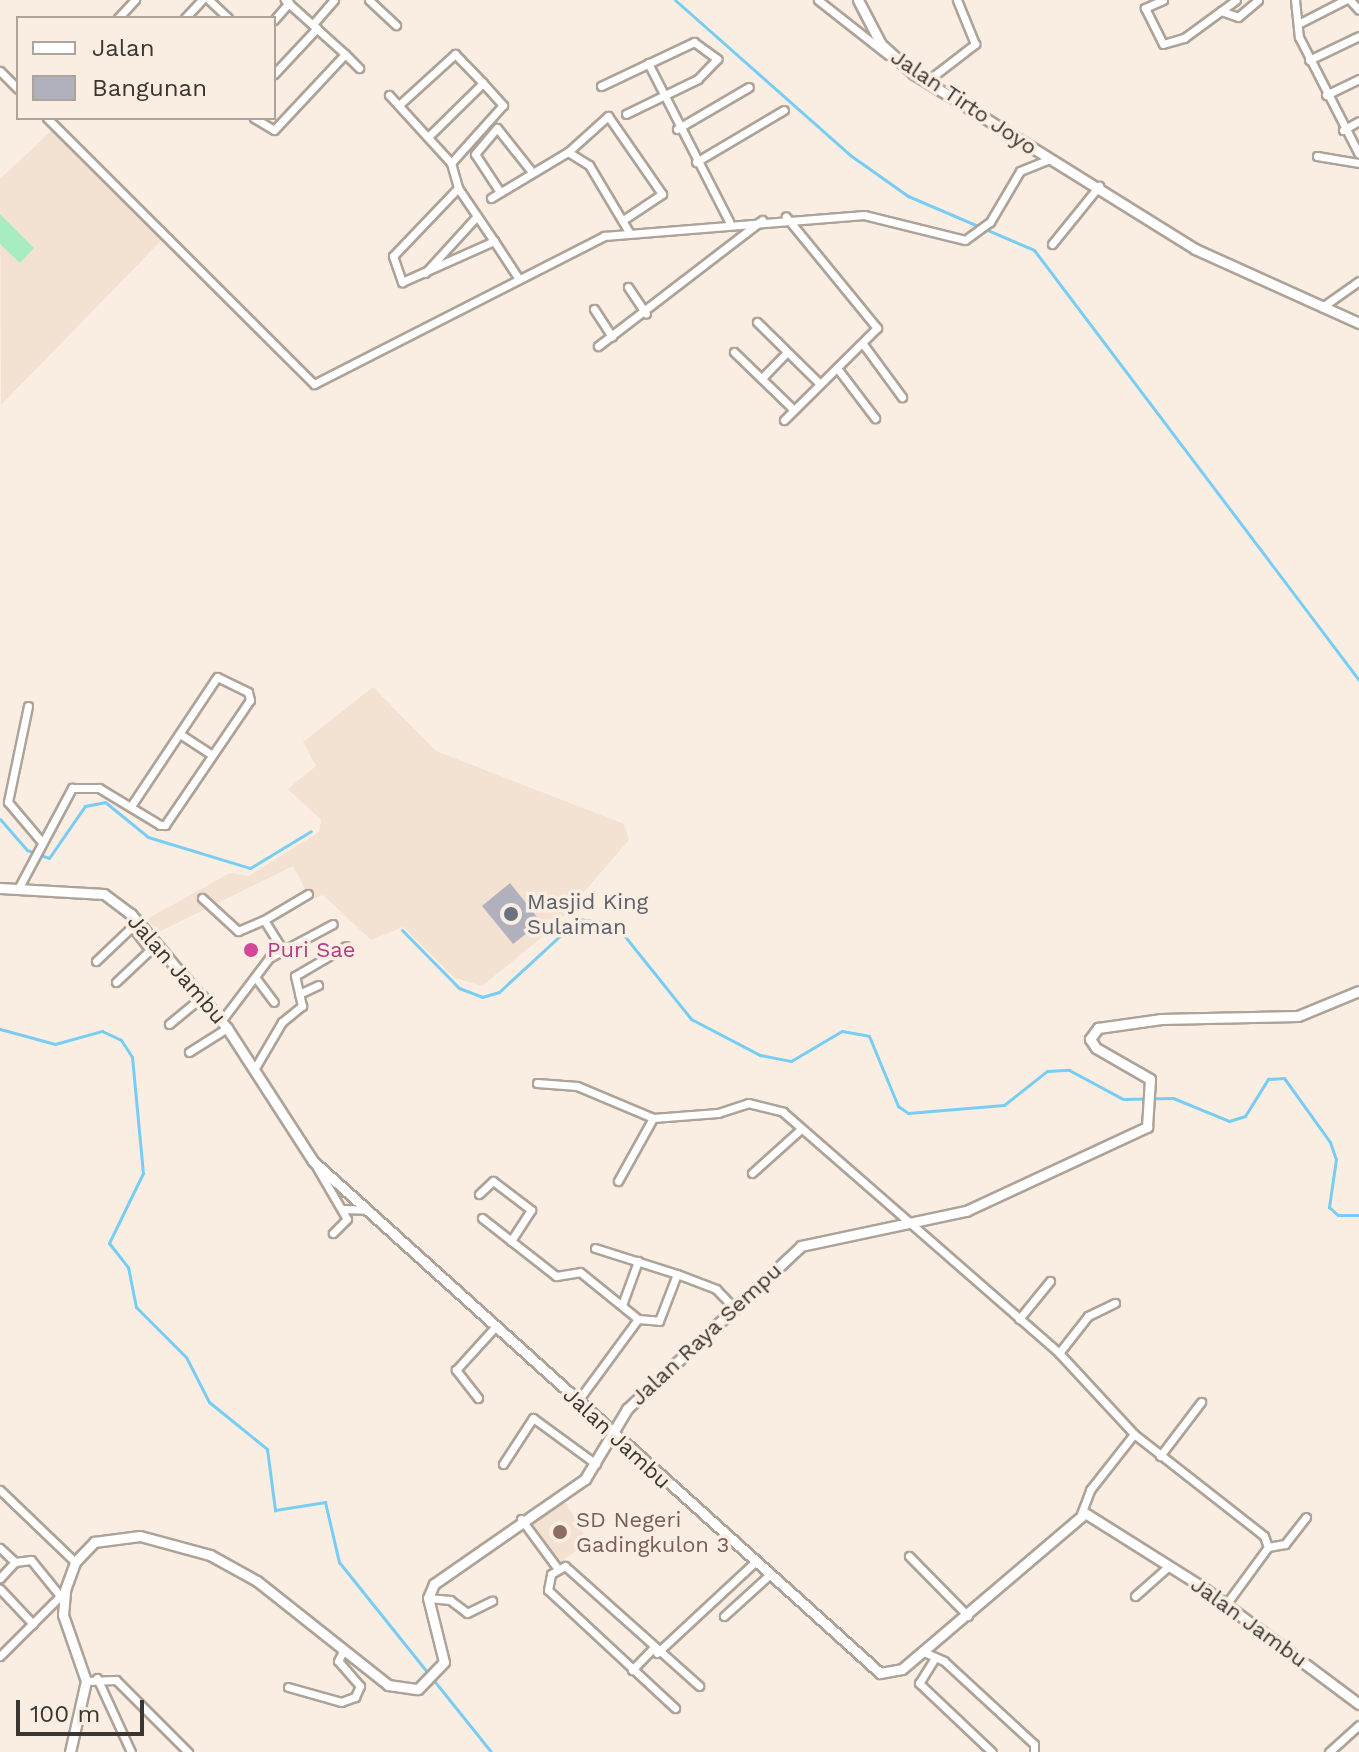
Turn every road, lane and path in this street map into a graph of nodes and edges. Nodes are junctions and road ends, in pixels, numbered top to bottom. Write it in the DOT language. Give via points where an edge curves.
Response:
graph roads {
  1 [pos="135,0"];
  2 [pos="202,0"];
  3 [pos="209,0"];
  4 [pos="334,0"];
  5 [pos="369,0"];
  6 [pos="818,0"];
  7 [pos="858,0"];
  8 [pos="957,0"];
  9 [pos="1163,0"];
  10 [pos="1236,0"];
  11 [pos="1258,0"];
  12 [pos="1295,0"];
  13 [pos="1348,0"];
  14 [pos="287,2"];
  15 [pos="1359,10"];
  16 [pos="1221,11"];
  17 [pos="120,16"];
  18 [pos="187,16"];
  19 [pos="226,16"];
  20 [pos="1298,24"];
  21 [pos="396,25"];
  22 [pos="315,26"];
  23 [pos="1359,36"];
  24 [pos="345,54"];
  25 [pos="894,59"];
  26 [pos="1309,60"];
  27 [pos="648,63"];
  28 [pos="359,68"];
  29 [pos="0,71"];
  30 [pos="276,72"];
  31 [pos="1359,79"];
  32 [pos="927,81"];
  33 [pos="483,83"];
  34 [pos="601,86"];
  35 [pos="16,87"];
  36 [pos="749,87"];
  37 [pos="389,95"];
  38 [pos="1326,95"];
  39 [pos="663,97"];
  40 [pos="399,105"];
  41 [pos="784,110"];
  42 [pos="626,114"];
  43 [pos="49,120"];
  44 [pos="257,120"];
  45 [pos="1359,121"];
  46 [pos="677,129"];
  47 [pos="1343,130"];
  48 [pos="428,137"];
  49 [pos="568,152"];
  50 [pos="1359,154"];
  51 [pos="1317,156"];
  52 [pos="1050,159"];
  53 [pos="696,162"];
  54 [pos="451,163"];
  55 [pos="1359,163"];
  56 [pos="532,172"];
  57 [pos="1099,186"];
  58 [pos="458,188"];
  59 [pos="500,192"];
  60 [pos="491,198"];
  61 [pos="477,216"];
  62 [pos="786,217"];
  63 [pos="623,220"];
  64 [pos="762,220"];
  65 [pos="729,221"];
  66 [pos="629,232"];
  67 [pos="494,241"];
  68 [pos="1052,244"];
  69 [pos="517,276"];
  70 [pos="420,277"];
  71 [pos="1359,281"];
  72 [pos="628,287"];
  73 [pos="1322,307"];
  74 [pos="594,309"];
  75 [pos="646,314"];
  76 [pos="757,322"];
  77 [pos="1359,323"];
  78 [pos="612,337"];
  79 [pos="863,344"];
  80 [pos="598,346"];
  81 [pos="734,352"];
  82 [pos="787,352"];
  83 [pos="837,368"];
  84 [pos="762,378"];
  85 [pos="819,383"];
  86 [pos="902,397"];
  87 [pos="794,410"];
  88 [pos="875,418"];
  89 [pos="784,420"];
  90 [pos="28,706"];
  91 [pos="180,734"];
  92 [pos="212,755"];
  93 [pos="131,806"];
  94 [pos="39,845"];
  95 [pos="0,888"];
  96 [pos="18,889"];
  97 [pos="308,894"];
  98 [pos="202,898"];
  99 [pos="264,920"];
  100 [pos="135,924"];
  101 [pos="333,924"];
  102 [pos="346,946"];
  103 [pos="283,951"];
  104 [pos="96,961"];
  105 [pos="255,977"];
  106 [pos="116,982"];
  107 [pos="318,985"];
  108 [pos="1359,991"];
  109 [pos="299,994"];
  110 [pos="203,996"];
  111 [pos="274,1002"];
  112 [pos="169,1024"];
  113 [pos="224,1024"];
  114 [pos="189,1052"];
  115 [pos="255,1068"];
  116 [pos="537,1083"];
  117 [pos="653,1118"];
  118 [pos="801,1129"];
  119 [pos="313,1161"];
  120 [pos="752,1173"];
  121 [pos="618,1181"];
  122 [pos="479,1194"];
  123 [pos="342,1209"];
  124 [pos="366,1210"];
  125 [pos="482,1218"];
  126 [pos="917,1225"];
  127 [pos="333,1233"];
  128 [pos="511,1241"];
  129 [pos="595,1248"];
  130 [pos="638,1261"];
  131 [pos="677,1274"];
  132 [pos="1050,1281"];
  133 [pos="1115,1303"];
  134 [pos="622,1305"];
  135 [pos="735,1309"];
  136 [pos="638,1319"];
  137 [pos="1019,1319"];
  138 [pos="496,1326"];
  139 [pos="1059,1353"];
  140 [pos="478,1398"];
  141 [pos="577,1402"];
  142 [pos="1201,1402"];
  143 [pos="612,1433"];
  144 [pos="1134,1434"];
  145 [pos="1160,1456"];
  146 [pos="503,1464"];
  147 [pos="596,1464"];
  148 [pos="0,1490"];
  149 [pos="1081,1514"];
  150 [pos="1306,1517"];
  151 [pos="521,1519"];
  152 [pos="1268,1547"];
  153 [pos="0,1548"];
  154 [pos="909,1556"];
  155 [pos="15,1562"];
  156 [pos="75,1562"];
  157 [pos="754,1563"];
  158 [pos="1169,1566"];
  159 [pos="558,1569"];
  160 [pos="768,1576"];
  161 [pos="0,1578"];
  162 [pos="0,1589"];
  163 [pos="63,1594"];
  164 [pos="1135,1596"];
  165 [pos="428,1598"];
  166 [pos="492,1601"];
  167 [pos="1227,1603"];
  168 [pos="724,1616"];
  169 [pos="968,1616"];
  170 [pos="33,1624"];
  171 [pos="343,1651"];
  172 [pos="655,1651"];
  173 [pos="924,1652"];
  174 [pos="1,1654"];
  175 [pos="933,1661"];
  176 [pos="632,1670"];
  177 [pos="92,1680"];
  178 [pos="699,1686"];
  179 [pos="288,1687"];
  180 [pos="1359,1704"];
  181 [pos="675,1708"];
  182 [pos="1359,1725"];
  183 [pos="70,1752"];
  184 [pos="131,1752"];
  185 [pos="188,1752"];
  186 [pos="992,1752"];
  187 [pos="1034,1752"];
  188 [pos="1329,1752"];
  1 -- 17 [label="street"];
  2 -- 18 [label="street"];
  3 -- 19 [label="street"];
  4 -- 22 [label="street"];
  5 -- 21 [label="street"];
  6 -- 25 [label="street"];
  7 -- 25 [label="street, Jalan Tirto Joyo"];
  8 -- 32 [label="street" via="975,44"];
  9 -- 16 [label="street" via="1145,8 1163,44"];
  10 -- 16 [label="street"];
  11 -- 16 [label="street" via="1238,17"];
  12 -- 20 [label="street"];
  13 -- 15 [label="street"];
  13 -- 20 [label="street"];
  14 -- 22 [label="street"];
  20 -- 26 [label="street"];
  22 -- 24 [label="street"];
  22 -- 30 [label="street"];
  23 -- 26 [label="street"];
  24 -- 28 [label="street"];
  24 -- 44 [label="street" via="274,130"];
  25 -- 32 [label="street, Jalan Tirto Joyo"];
  26 -- 38 [label="street"];
  27 -- 34 [label="street"];
  27 -- 39 [label="street"];
  27 -- 39 [label="street" via="697,42 717,59 698,79"];
  29 -- 35 [label="street"];
  31 -- 38 [label="street"];
  32 -- 52 [label="street, Jalan Tirto Joyo"];
  33 -- 40 [label="street" via="455,54"];
  33 -- 48 [label="street"];
  33 -- 54 [label="street" via="504,107"];
  36 -- 46 [label="street"];
  37 -- 40 [label="street"];
  38 -- 47 [label="street"];
  39 -- 42 [label="street"];
  39 -- 46 [label="street"];
  40 -- 48 [label="street"];
  41 -- 53 [label="street"];
  43 -- 69 [label="street" via="308,384"];
  45 -- 47 [label="street"];
  46 -- 53 [label="street"];
  47 -- 50 [label="street"];
  48 -- 54 [label="street"];
  49 -- 56 [label="street"];
  49 -- 63 [label="street" via="589,165"];
  49 -- 63 [label="street" via="603,116 617,120 662,194"];
  51 -- 55 [label="street"];
  52 -- 57 [label="street, Jalan Tirto Joyo"];
  52 -- 62 [label="street" via="1017,175 978,235 951,240 864,215"];
  53 -- 65 [label="street"];
  54 -- 58 [label="street"];
  56 -- 59 [label="street"];
  56 -- 59 [label="street" via="497,128 475,154"];
  57 -- 68 [label="street"];
  57 -- 73 [label="street, Jalan Tirto Joyo" via="1195,249"];
  58 -- 61 [label="street"];
  58 -- 70 [label="street" via="392,259 402,282"];
  59 -- 60 [label="street"];
  61 -- 67 [label="street"];
  61 -- 70 [label="street"];
  62 -- 64 [label="street"];
  62 -- 79 [label="street" via="875,325"];
  63 -- 66 [label="street"];
  64 -- 65 [label="street"];
  64 -- 75 [label="street"];
  65 -- 66 [label="street"];
  66 -- 69 [label="street" via="594,240"];
  67 -- 69 [label="street"];
  67 -- 70 [label="street"];
  71 -- 73 [label="street"];
  72 -- 75 [label="street"];
  73 -- 77 [label="street, Jalan Tirto Joyo"];
  74 -- 78 [label="street"];
  75 -- 78 [label="street"];
  76 -- 82 [label="street"];
  78 -- 80 [label="street"];
  79 -- 83 [label="street"];
  79 -- 86 [label="street"];
  81 -- 84 [label="street"];
  82 -- 84 [label="street"];
  82 -- 85 [label="street"];
  83 -- 85 [label="street"];
  83 -- 88 [label="street"];
  84 -- 87 [label="street"];
  85 -- 87 [label="street"];
  87 -- 89 [label="street"];
  90 -- 94 [label="street" via="8,802"];
  91 -- 92 [label="street"];
  91 -- 92 [label="street" via="217,677 236,683 250,700"];
  91 -- 93 [label="street"];
  92 -- 93 [label="street" via="165,825"];
  93 -- 94 [label="street" via="99,788 72,788"];
  94 -- 96 [label="street"];
  95 -- 96 [label="street, Jalan Jambu"];
  96 -- 100 [label="street, Jalan Jambu" via="104,894"];
  97 -- 99 [label="street"];
  98 -- 99 [label="street" via="238,931"];
  99 -- 103 [label="street"];
  100 -- 104 [label="street"];
  100 -- 106 [label="street" via="150,950"];
  100 -- 110 [label="street, Jalan Jambu"];
  101 -- 103 [label="street"];
  102 -- 109 [label="street" via="295,976"];
  103 -- 105 [label="street"];
  105 -- 111 [label="street"];
  105 -- 113 [label="street"];
  107 -- 109 [label="street"];
  108 -- 126 [label="street, Jalan Raya Sempu" via="1298,1016 1161,1019 1091,1034 1096,1048 1153,1086 1153,1110 1141,1132 979,1206"];
  109 -- 115 [label="street" via="302,1006 282,1022"];
  110 -- 112 [label="street"];
  110 -- 113 [label="street, Jalan Jambu"];
  113 -- 114 [label="street"];
  113 -- 115 [label="street, Jalan Jambu"];
  115 -- 119 [label="street, Jalan Jambu" via="279,1117"];
  116 -- 117 [label="street" via="577,1086"];
  117 -- 118 [label="street" via="698,1117 748,1103 783,1112"];
  117 -- 121 [label="street"];
  118 -- 120 [label="street"];
  118 -- 126 [label="street"];
  119 -- 123 [label="street"];
  119 -- 124 [label="street, Jalan Jambu"];
  122 -- 128 [label="street" via="493,1181 531,1210"];
  123 -- 124 [label="street"];
  123 -- 127 [label="street" via="347,1219"];
  124 -- 138 [label="street, Jalan Jambu"];
  125 -- 128 [label="street"];
  126 -- 135 [label="street, Jalan Raya Sempu" via="807,1243"];
  126 -- 137 [label="street"];
  128 -- 134 [label="street" via="556,1276 580,1272"];
  129 -- 130 [label="street"];
  130 -- 131 [label="street"];
  130 -- 134 [label="street"];
  131 -- 135 [label="street" via="716,1289"];
  131 -- 136 [label="street" via="659,1321"];
  132 -- 137 [label="street"];
  133 -- 139 [label="street" via="1088,1316"];
  134 -- 136 [label="street"];
  135 -- 143 [label="street, Jalan Raya Sempu" via="627,1409"];
  136 -- 141 [label="street"];
  137 -- 139 [label="street"];
  138 -- 140 [label="street" via="456,1370"];
  138 -- 141 [label="street, Jalan Jambu"];
  139 -- 144 [label="street"];
  141 -- 143 [label="street, Jalan Jambu"];
  142 -- 145 [label="street"];
  143 -- 147 [label="street, Jalan Raya Sempu"];
  143 -- 157 [label="street, Jalan Jambu"];
  144 -- 145 [label="street"];
  144 -- 149 [label="street" via="1090,1490"];
  145 -- 152 [label="street" via="1264,1536"];
  146 -- 147 [label="street" via="533,1418"];
  147 -- 151 [label="street, Jalan Raya Sempu" via="569,1491"];
  148 -- 156 [label="street"];
  149 -- 158 [label="street, Jalan Jambu"];
  149 -- 169 [label="street, Jalan Jambu"];
  150 -- 152 [label="street" via="1285,1544"];
  151 -- 159 [label="street"];
  151 -- 165 [label="street, Jalan Raya Sempu" via="434,1584"];
  152 -- 167 [label="street"];
  153 -- 155 [label="street"];
  154 -- 169 [label="street"];
  155 -- 161 [label="street"];
  155 -- 163 [label="street" via="28,1558"];
  156 -- 163 [label="street"];
  156 -- 171 [label="street" via="94,1542 119,1534 189,1546 257,1581"];
  157 -- 160 [label="street, Jalan Jambu"];
  157 -- 172 [label="street"];
  158 -- 164 [label="street"];
  158 -- 167 [label="street, Jalan Jambu"];
  159 -- 172 [label="street" via="569,1569"];
  159 -- 176 [label="street" via="545,1587"];
  160 -- 168 [label="street"];
  160 -- 173 [label="street, Jalan Jambu" via="880,1673 893,1675"];
  162 -- 170 [label="street"];
  163 -- 170 [label="street"];
  163 -- 177 [label="street" via="63,1615"];
  165 -- 166 [label="street" via="450,1600 467,1613"];
  165 -- 171 [label="street" via="444,1654 435,1678 409,1690 388,1685"];
  167 -- 180 [label="street, Jalan Jambu"];
  169 -- 173 [label="street, Jalan Jambu"];
  170 -- 174 [label="street"];
  171 -- 179 [label="street" via="340,1665 360,1686 355,1697 341,1702"];
  172 -- 176 [label="street"];
  172 -- 178 [label="street"];
  173 -- 175 [label="street"];
  175 -- 186 [label="street" via="917,1680"];
  175 -- 187 [label="street" via="944,1661 1034,1744"];
  176 -- 181 [label="street"];
  177 -- 183 [label="street"];
  177 -- 184 [label="street"];
  177 -- 185 [label="street" via="116,1680"];
  182 -- 188 [label="street"];
}
